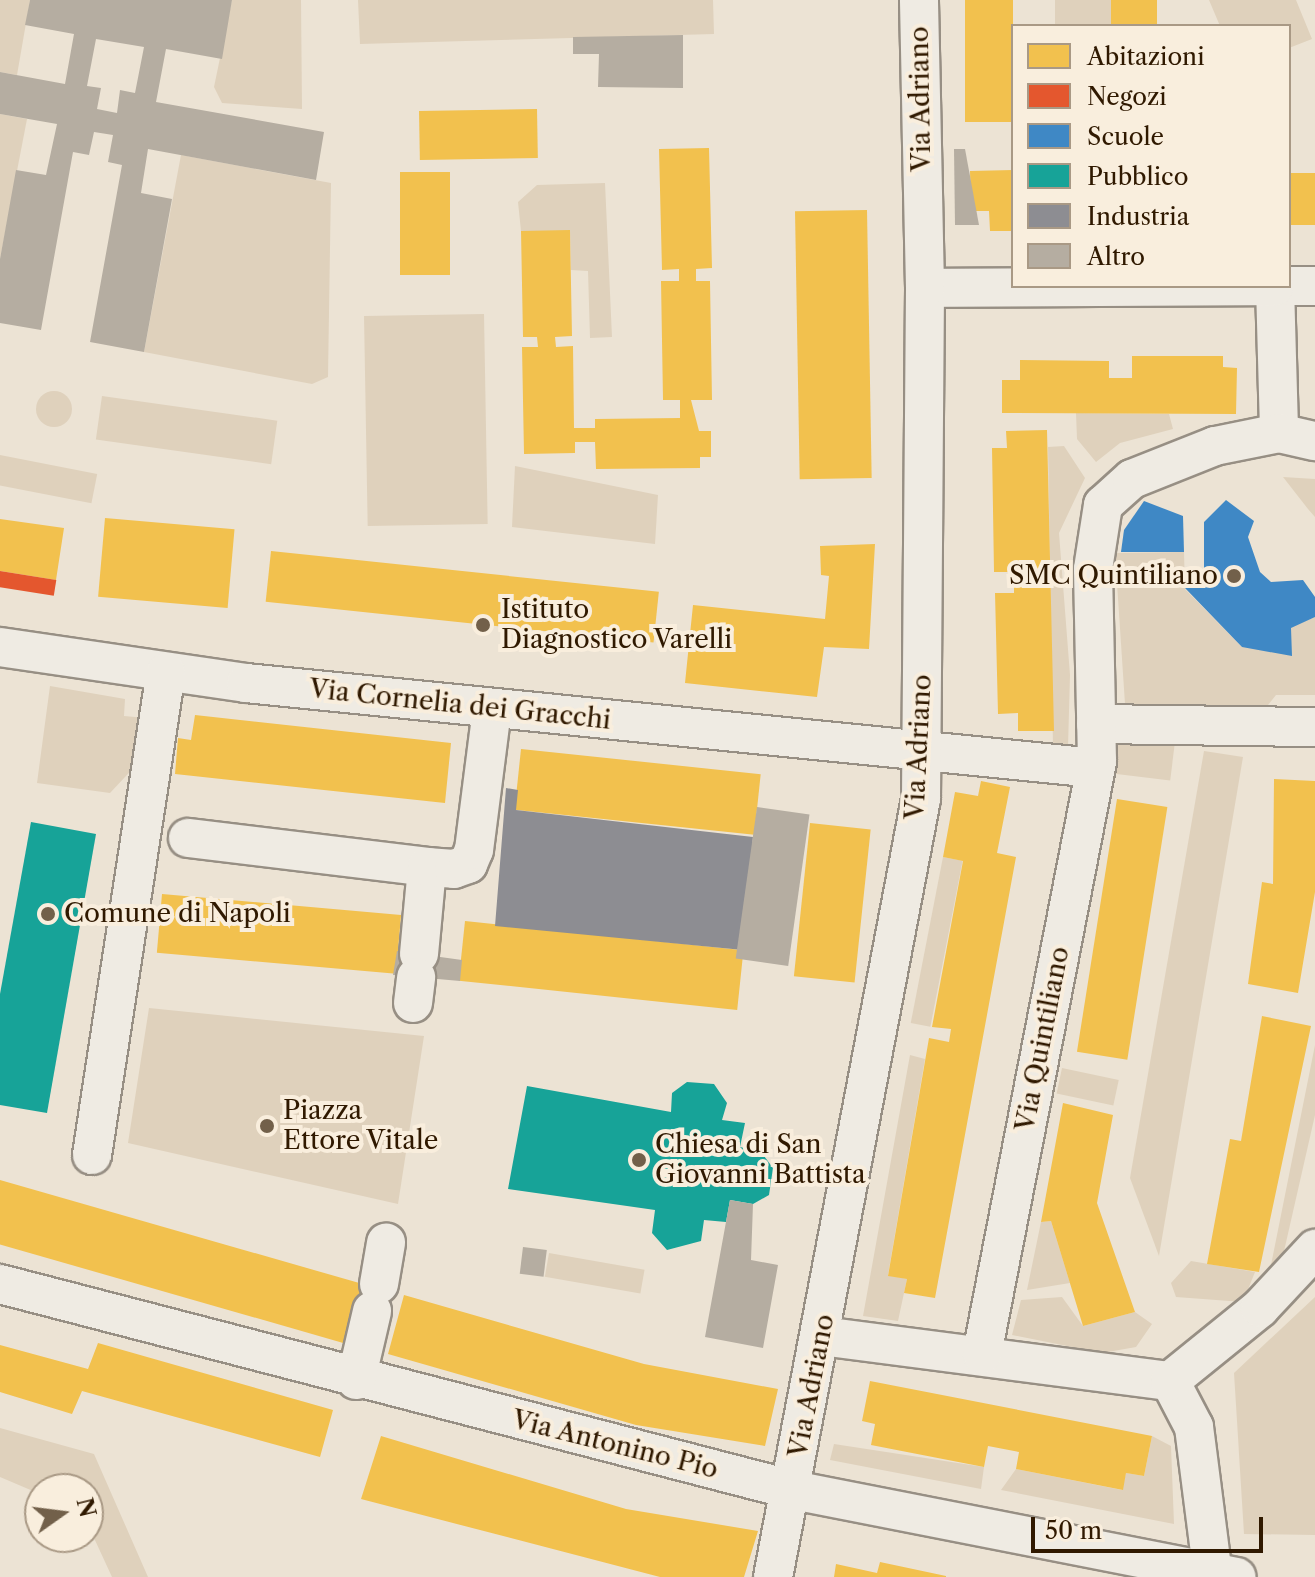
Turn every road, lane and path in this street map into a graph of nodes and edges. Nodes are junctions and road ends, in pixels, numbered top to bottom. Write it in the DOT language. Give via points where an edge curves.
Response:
graph roads {
  1 [pos="919,0"];
  2 [pos="1291,286"];
  3 [pos="1315,286"];
  4 [pos="925,288"];
  5 [pos="1011,288"];
  6 [pos="1275,288"];
  7 [pos="1279,433"];
  8 [pos="1315,441"];
  9 [pos="0,647"];
  10 [pos="166,673"];
  11 [pos="492,710"];
  12 [pos="1096,724"];
  13 [pos="1315,727"];
  14 [pos="922,755"];
  15 [pos="1095,768"];
  16 [pos="188,838"];
  17 [pos="427,867"];
  18 [pos="416,978"];
  19 [pos="92,1155"];
  20 [pos="386,1243"];
  21 [pos="1315,1249"];
  22 [pos="0,1284"];
  23 [pos="822,1336"];
  24 [pos="982,1354"];
  25 [pos="356,1380"];
  26 [pos="1170,1381"];
  27 [pos="793,1490"];
  28 [pos="1225,1576"];
  29 [pos="773,1577"];
  1 -- 4 [label="street, Via Adriano"];
  2 -- 3 [label="street"];
  4 -- 5 [label="street"];
  4 -- 14 [label="street, Via Adriano"];
  6 -- 7 [label="street"];
  7 -- 8 [label="street, Via Quintiliano"];
  7 -- 12 [label="street, Via Quintiliano" via="1165,463 1103,505 1093,569"];
  9 -- 10 [label="street, Via Cornelia dei Gracchi"];
  10 -- 11 [label="street, Via Cornelia dei Gracchi"];
  10 -- 19 [label="street"];
  11 -- 14 [label="street, Via Cornelia dei Gracchi"];
  11 -- 17 [label="street" via="468,864"];
  12 -- 13 [label="street"];
  12 -- 15 [label="street, Via Quintiliano"];
  14 -- 15 [label="street, Via Cornelia dei Gracchi"];
  14 -- 23 [label="street, Via Adriano" via="921,799"];
  15 -- 24 [label="street, Via Quintiliano"];
  16 -- 17 [label="street"];
  17 -- 18 [label="street"];
  20 -- 25 [label="street"];
  21 -- 26 [label="street" via="1260,1308"];
  22 -- 25 [label="street, Via Antonino Pio"];
  23 -- 24 [label="street"];
  23 -- 27 [label="street, Via Adriano"];
  24 -- 26 [label="street"];
  25 -- 27 [label="street, Via Antonino Pio"];
  26 -- 28 [label="street" via="1194,1427"];
  27 -- 28 [label="street, Via Antonino Pio"];
  27 -- 29 [label="street, Via Adriano"];
}
